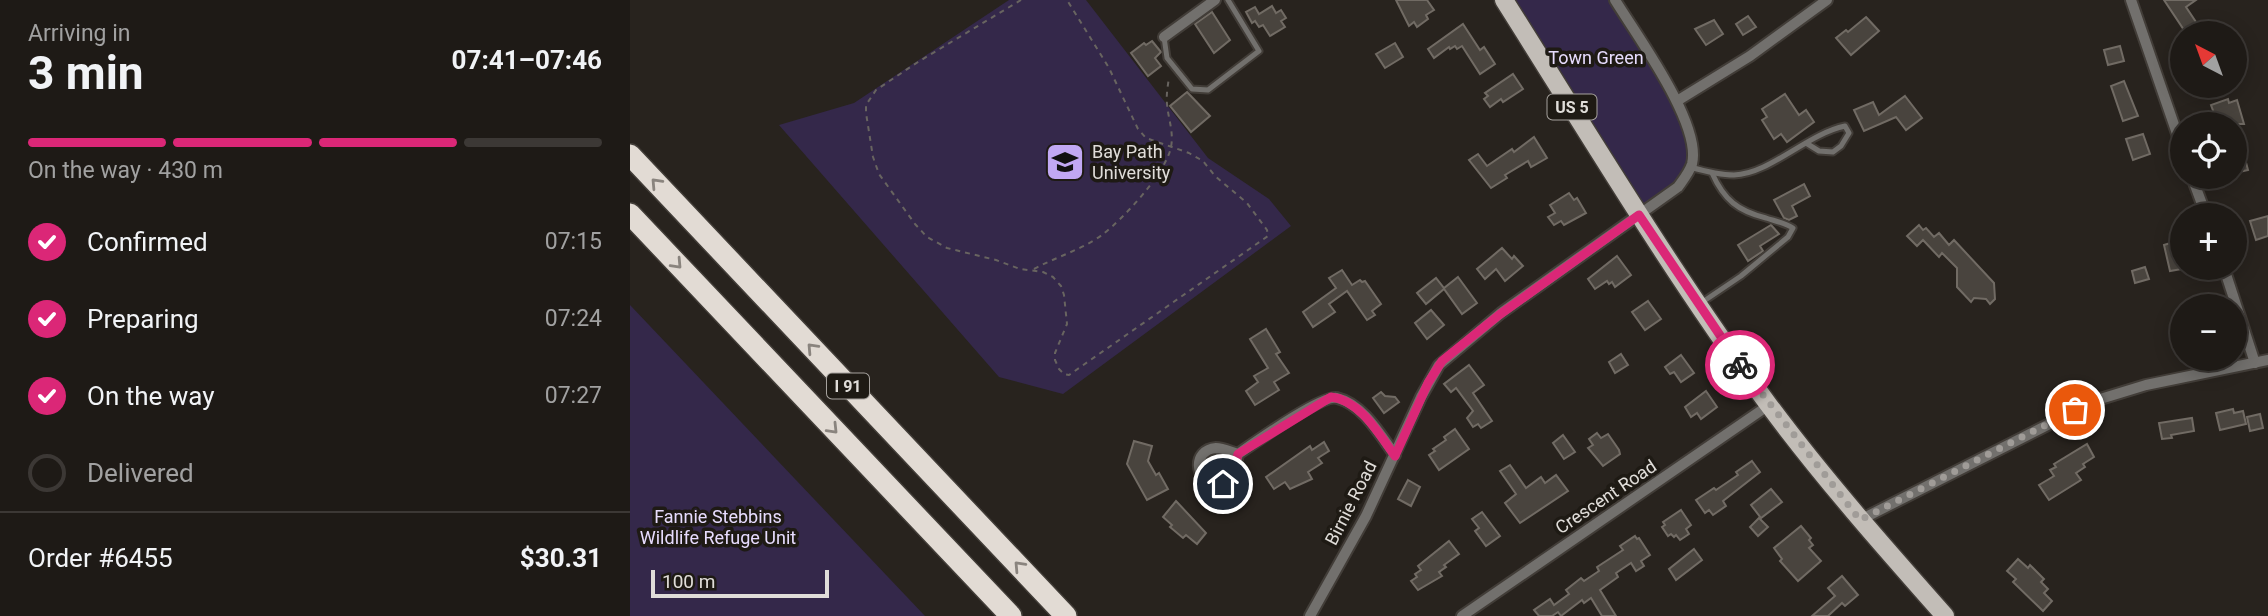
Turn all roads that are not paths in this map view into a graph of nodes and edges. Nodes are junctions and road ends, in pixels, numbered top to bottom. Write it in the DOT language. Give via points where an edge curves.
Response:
graph roads {
  1 [pos="1215,0"];
  2 [pos="1228,0"];
  3 [pos="1504,0"];
  4 [pos="1827,0"];
  5 [pos="2131,0"];
  6 [pos="1618,1"];
  7 [pos="1164,37"];
  8 [pos="1677,101"];
  9 [pos="2170,113"];
  10 [pos="1806,143"];
  11 [pos="630,155"];
  12 [pos="1690,167"];
  13 [pos="1712,173"];
  14 [pos="630,214"];
  15 [pos="1639,215"];
  16 [pos="2228,280"];
  17 [pos="1698,304"];
  18 [pos="2268,360"];
  19 [pos="2255,363"];
  20 [pos="1769,405"];
  21 [pos="1238,454"];
  22 [pos="1395,456"];
  23 [pos="1860,520"];
  24 [pos="1937,613"];
  25 [pos="1011,616"];
  26 [pos="1066,616"];
  27 [pos="1310,616"];
  28 [pos="1462,616"];
  1 -- 7 [label="street"];
  2 -- 7 [label="lane" via="1259,51 1208,90 1192,89 1167,58"];
  3 -- 15 [label="main road, US 5"];
  4 -- 8 [label="street"];
  5 -- 9 [label="street"];
  6 -- 8 [label="street"];
  8 -- 12 [label="street" via="1692,139"];
  10 -- 10 [label="lane" via="1833,152 1849,133 1845,126"];
  10 -- 13 [label="lane" via="1758,169 1736,175"];
  26 -- 11 [label="highway, I 91, one-way"];
  12 -- 13 [label="lane"];
  12 -- 15 [label="street, Birnie Road" via="1678,187"];
  13 -- 17 [label="lane" via="1738,208 1793,228 1741,276"];
  14 -- 25 [label="highway, I 91, one-way"];
  15 -- 17 [label="main road, US 5"];
  15 -- 22 [label="street, Birnie Road" via="1442,361"];
  16 -- 19 [label="street"];
  17 -- 20 [label="main road, US 5"];
  18 -- 19 [label="street"];
  19 -- 23 [label="street" via="2097,400"];
  20 -- 23 [label="main road, US 5"];
  20 -- 28 [label="street, Crescent Road"];
  21 -- 22 [label="street" via="1334,397 1355,408"];
  22 -- 27 [label="street, Birnie Road"];
  23 -- 24 [label="main road, US 5"];
}
